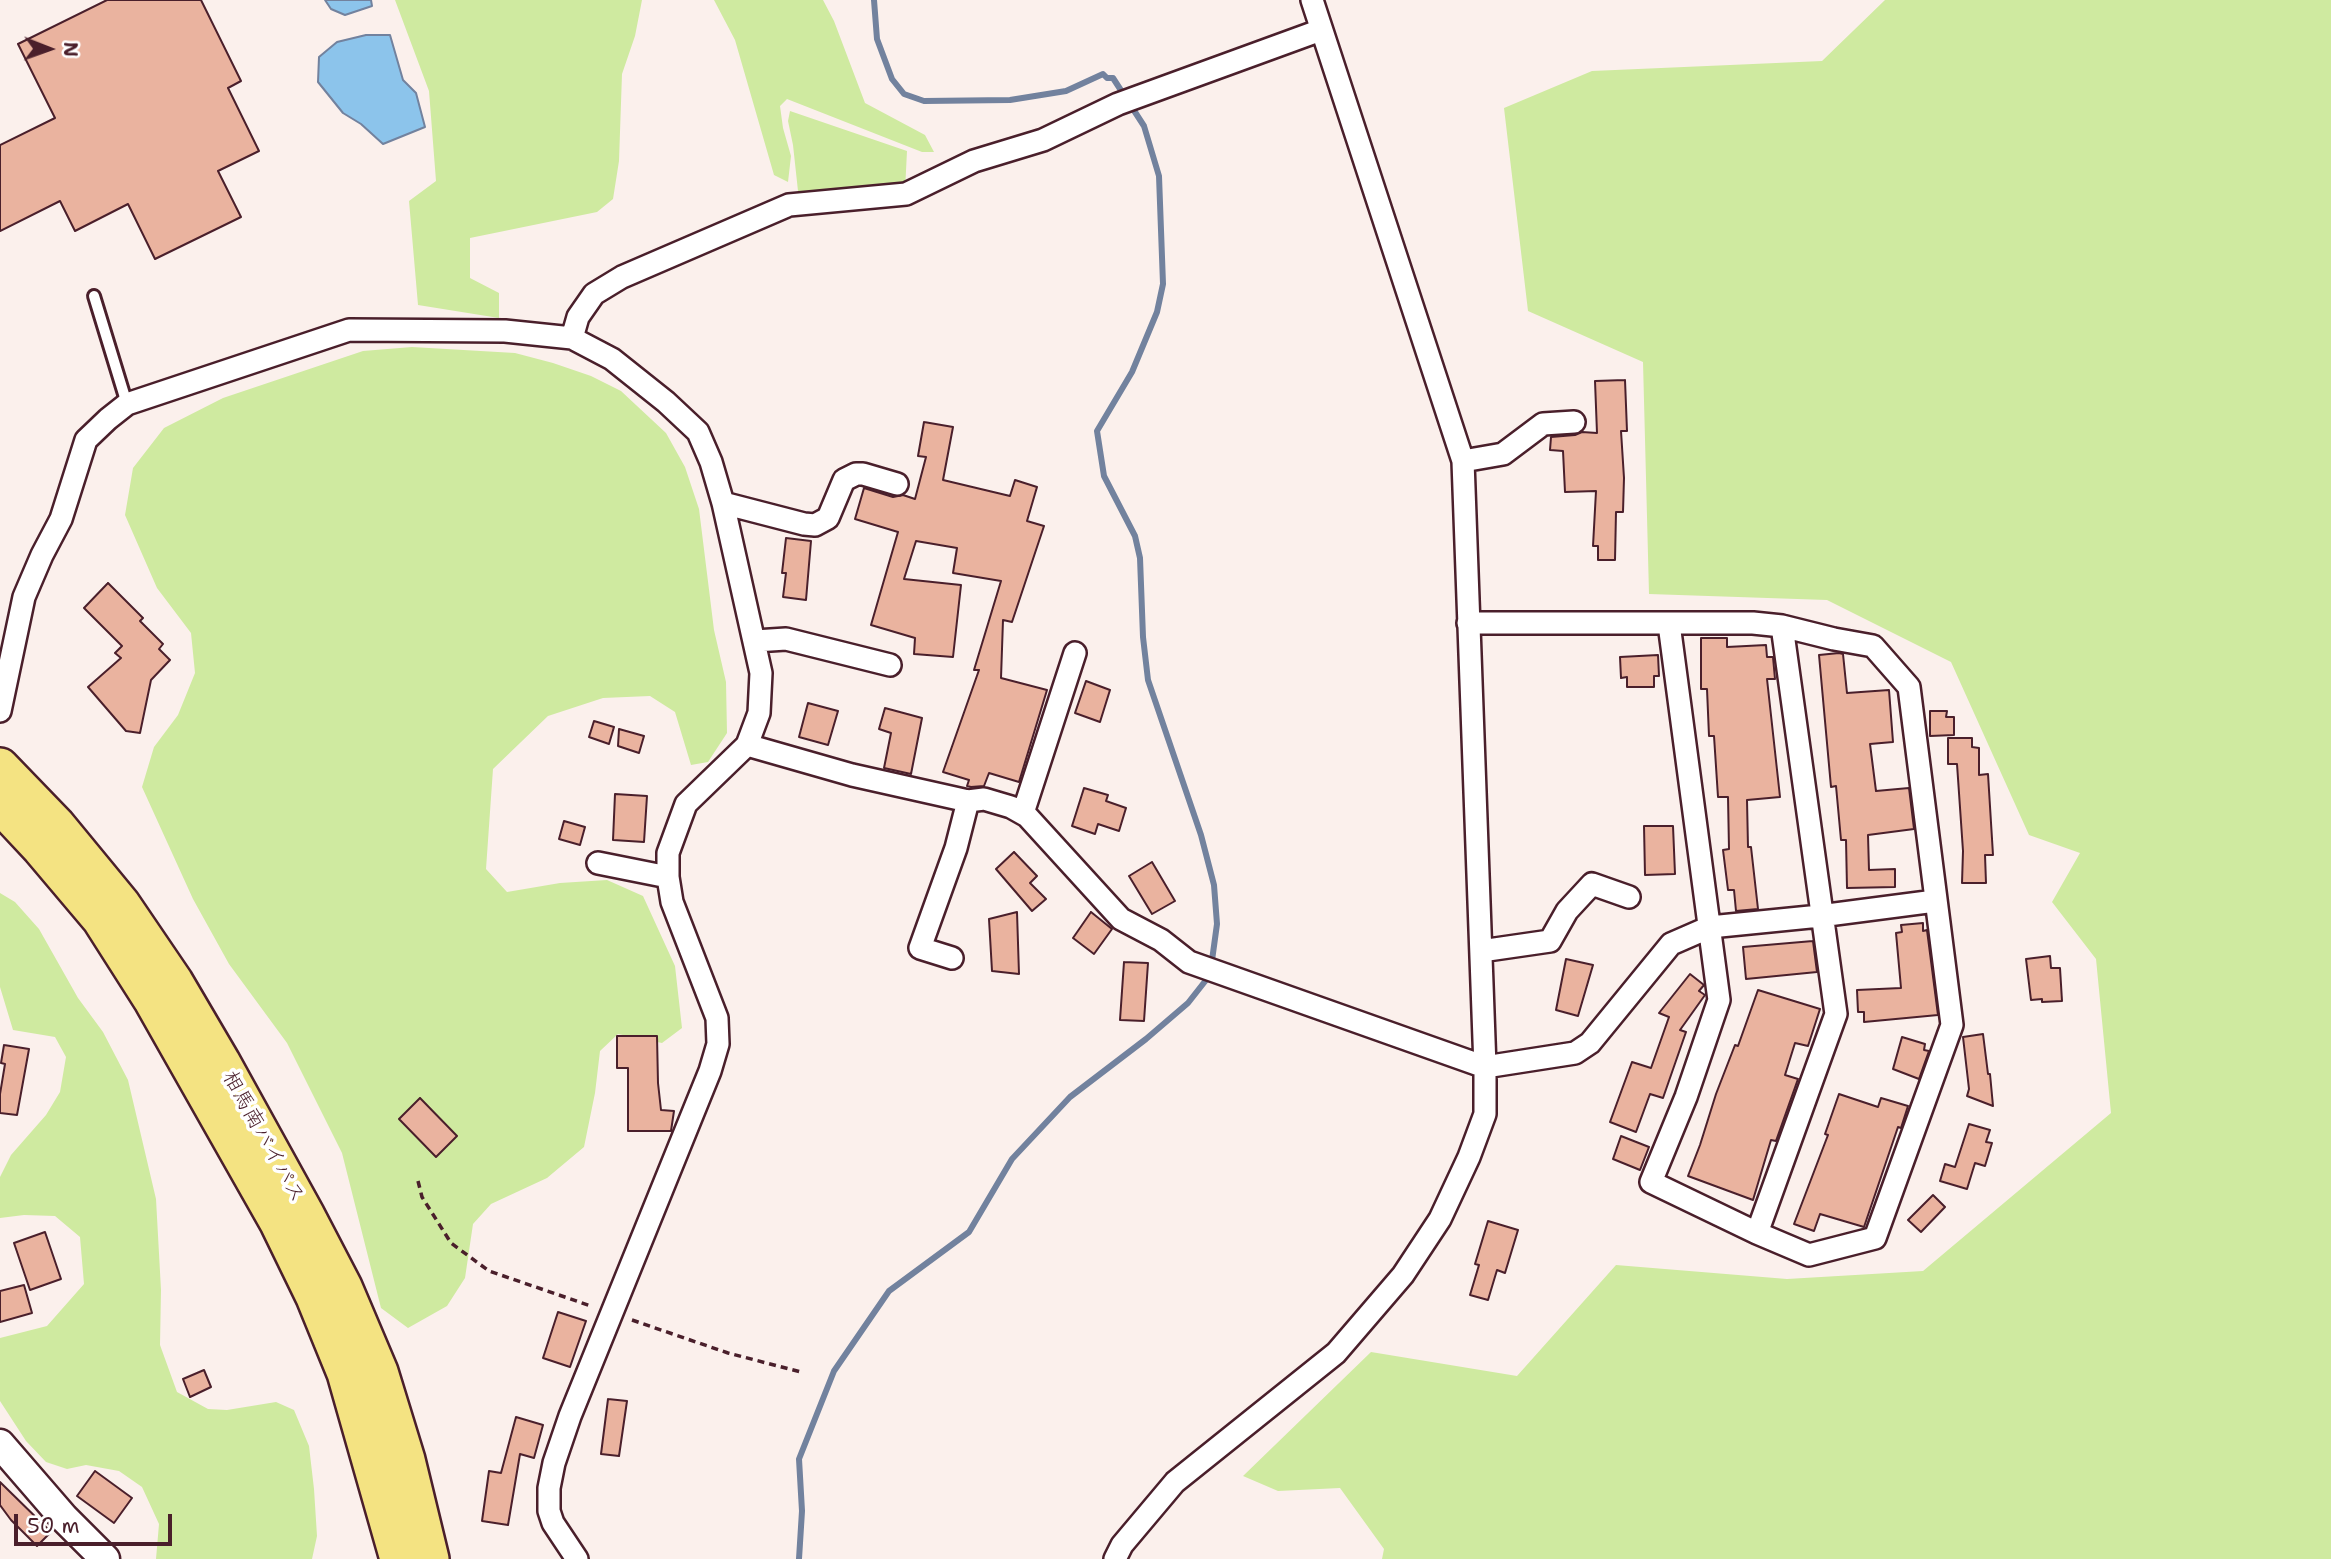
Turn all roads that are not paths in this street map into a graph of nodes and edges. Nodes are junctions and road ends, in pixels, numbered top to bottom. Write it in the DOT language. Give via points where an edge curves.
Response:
graph roads {
  1 [pos="1312,0"];
  2 [pos="1321,30"];
  3 [pos="94,296"];
  4 [pos="572,338"];
  5 [pos="127,404"];
  6 [pos="1574,422"];
  7 [pos="1463,461"];
  8 [pos="897,484"];
  9 [pos="723,503"];
  10 [pos="1468,623"];
  11 [pos="1669,624"];
  12 [pos="1782,626"];
  13 [pos="755,640"];
  14 [pos="1075,653"];
  15 [pos="890,665"];
  16 [pos="0,711"];
  17 [pos="747,745"];
  18 [pos="0,767"];
  19 [pos="968,801"];
  20 [pos="0,804"];
  21 [pos="1023,813"];
  22 [pos="598,863"];
  23 [pos="668,877"];
  24 [pos="1629,897"];
  25 [pos="1935,901"];
  26 [pos="1820,916"];
  27 [pos="1710,927"];
  28 [pos="1481,951"];
  29 [pos="952,958"];
  30 [pos="1485,1067"];
  31 [pos="1757,1233"];
  32 [pos="0,1444"];
  33 [pos="105,1559"];
  34 [pos="399,1559"];
  35 [pos="430,1559"];
  36 [pos="577,1559"];
  37 [pos="1115,1559"];
  1 -- 2 [label="street"];
  2 -- 4 [label="street" via="1118,104 1043,140 974,161 906,194 789,205 594,293 578,317"];
  2 -- 7 [label="street"];
  3 -- 5 [label="lane"];
  4 -- 5 [label="street" via="505,331 349,330"];
  4 -- 9 [label="street" via="612,359 698,432"];
  5 -- 16 [label="street" via="86,440 61,519 24,597"];
  6 -- 7 [label="street" via="1543,424 1503,454"];
  7 -- 10 [label="street"];
  8 -- 9 [label="street" via="856,474 844,480 828,518 815,525"];
  9 -- 13 [label="street"];
  10 -- 11 [label="street"];
  10 -- 28 [label="street"];
  11 -- 12 [label="street"];
  11 -- 27 [label="street"];
  12 -- 25 [label="street" via="1873,646 1909,687"];
  12 -- 26 [label="street"];
  13 -- 15 [label="street" via="786,639"];
  13 -- 17 [label="street" via="761,673 760,713"];
  14 -- 21 [label="street"];
  17 -- 19 [label="street"];
  17 -- 23 [label="street" via="686,804 668,853"];
  18 -- 35 [label="highway, 相馬南バイパス" via="121,904 174,982 306,1216 379,1372"];
  19 -- 21 [label="street" via="984,799"];
  19 -- 29 [label="street" via="920,948"];
  20 -- 34 [label="highway, 相馬南バイパス" via="101,919 152,999 279,1223 346,1373"];
  21 -- 30 [label="street" via="1121,919 1161,940 1189,962"];
  22 -- 23 [label="street"];
  23 -- 36 [label="street" via="672,901 717,1018 718,1044 554,1463 549,1511"];
  24 -- 28 [label="street" via="1592,884 1567,911 1550,941"];
  25 -- 26 [label="street"];
  25 -- 31 [label="street" via="1952,1025 1875,1238 1809,1255"];
  26 -- 27 [label="street"];
  26 -- 31 [label="street" via="1836,1014"];
  27 -- 30 [label="street" via="1671,944 1590,1043 1575,1053"];
  27 -- 31 [label="street" via="1719,1000 1651,1182"];
  28 -- 30 [label="street"];
  30 -- 37 [label="street" via="1485,1114 1469,1157 1440,1219 1403,1275 1336,1353 1175,1482"];
  32 -- 33 [label="street"];
}
